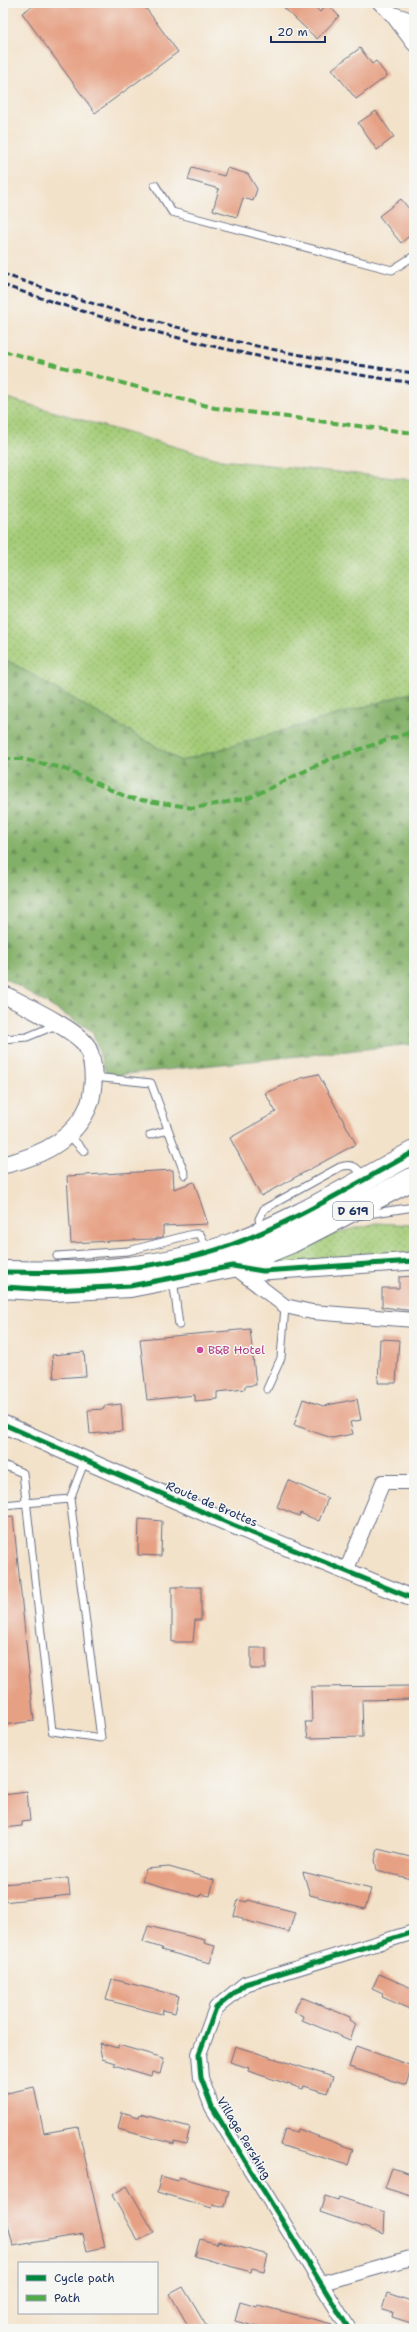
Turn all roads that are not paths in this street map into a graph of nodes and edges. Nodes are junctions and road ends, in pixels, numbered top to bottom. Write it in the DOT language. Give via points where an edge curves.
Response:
graph roads {
  1 [pos="385,8"];
  2 [pos="414,21"];
  3 [pos="414,29"];
  4 [pos="414,44"];
  5 [pos="155,185"];
  6 [pos="414,256"];
  7 [pos="3,994"];
  8 [pos="57,1024"];
  9 [pos="3,1038"];
  10 [pos="94,1077"];
  11 [pos="168,1130"];
  12 [pos="68,1134"];
  13 [pos="150,1135"];
  14 [pos="84,1151"];
  15 [pos="414,1152"];
  16 [pos="3,1165"];
  17 [pos="185,1175"];
  18 [pos="414,1178"];
  19 [pos="371,1188"];
  20 [pos="414,1207"];
  21 [pos="334,1209"];
  22 [pos="262,1232"];
  23 [pos="57,1256"];
  24 [pos="414,1261"];
  25 [pos="215,1262"];
  26 [pos="172,1270"];
  27 [pos="3,1272"];
  28 [pos="3,1287"];
  29 [pos="285,1306"];
  30 [pos="414,1320"];
  31 [pos="179,1325"];
  32 [pos="267,1389"];
  33 [pos="3,1424"];
  34 [pos="85,1460"];
  35 [pos="3,1465"];
  36 [pos="414,1482"];
  37 [pos="70,1499"];
  38 [pos="27,1503"];
  39 [pos="3,1505"];
  40 [pos="346,1571"];
  41 [pos="414,1599"];
  42 [pos="414,1932"];
  43 [pos="414,2257"];
  44 [pos="322,2283"];
  45 [pos="349,2329"];
  1 -- 2 [label="street"];
  1 -- 3 [label="lane"];
  1 -- 4 [label="street"];
  5 -- 6 [label="lane" via="172,212 392,270"];
  7 -- 8 [label="street"];
  8 -- 9 [label="lane" via="27,1037"];
  8 -- 10 [label="street" via="86,1045"];
  10 -- 11 [label="lane" via="152,1082"];
  10 -- 12 [label="street" via="90,1103 82,1118"];
  11 -- 13 [label="lane"];
  11 -- 17 [label="lane"];
  12 -- 14 [label="lane"];
  12 -- 16 [label="street" via="44,1152"];
  15 -- 19 [label="main road, D 619"];
  18 -- 19 [label="main road, D 619"];
  19 -- 21 [label="main road, D 619"];
  19 -- 22 [label="lane" via="358,1168 349,1164 340,1167 264,1209 259,1219"];
  20 -- 21 [label="lane"];
  21 -- 22 [label="main road, D 619" via="282,1223"];
  21 -- 25 [label="main road, D 619" via="291,1242"];
  22 -- 25 [label="main road, D 619" via="228,1246"];
  23 -- 25 [label="lane" via="128,1251 200,1234"];
  24 -- 25 [label="street" via="263,1271"];
  25 -- 26 [label="main road, D 619"];
  25 -- 29 [label="street"];
  26 -- 27 [label="main road, D 619" via="58,1274"];
  26 -- 28 [label="main road, D 619" via="130,1286 53,1290"];
  26 -- 31 [label="lane"];
  29 -- 30 [label="street" via="312,1312"];
  29 -- 32 [label="lane" via="282,1358"];
  33 -- 34 [label="street, Route de Brottes"];
  34 -- 37 [label="lane"];
  34 -- 40 [label="street, Route de Brottes"];
  35 -- 38 [label="lane" via="22,1473"];
  36 -- 40 [label="street" via="383,1482"];
  37 -- 38 [label="lane"];
  37 -- 38 [label="lane" via="101,1738 52,1731"];
  38 -- 39 [label="lane"];
  40 -- 41 [label="street, Route de Brottes"];
  42 -- 44 [label="street, Village Pershing" via="245,1984 216,2008 199,2054 201,2078 212,2107"];
  43 -- 44 [label="street"];
  44 -- 45 [label="street, Village Pershing"];
}
